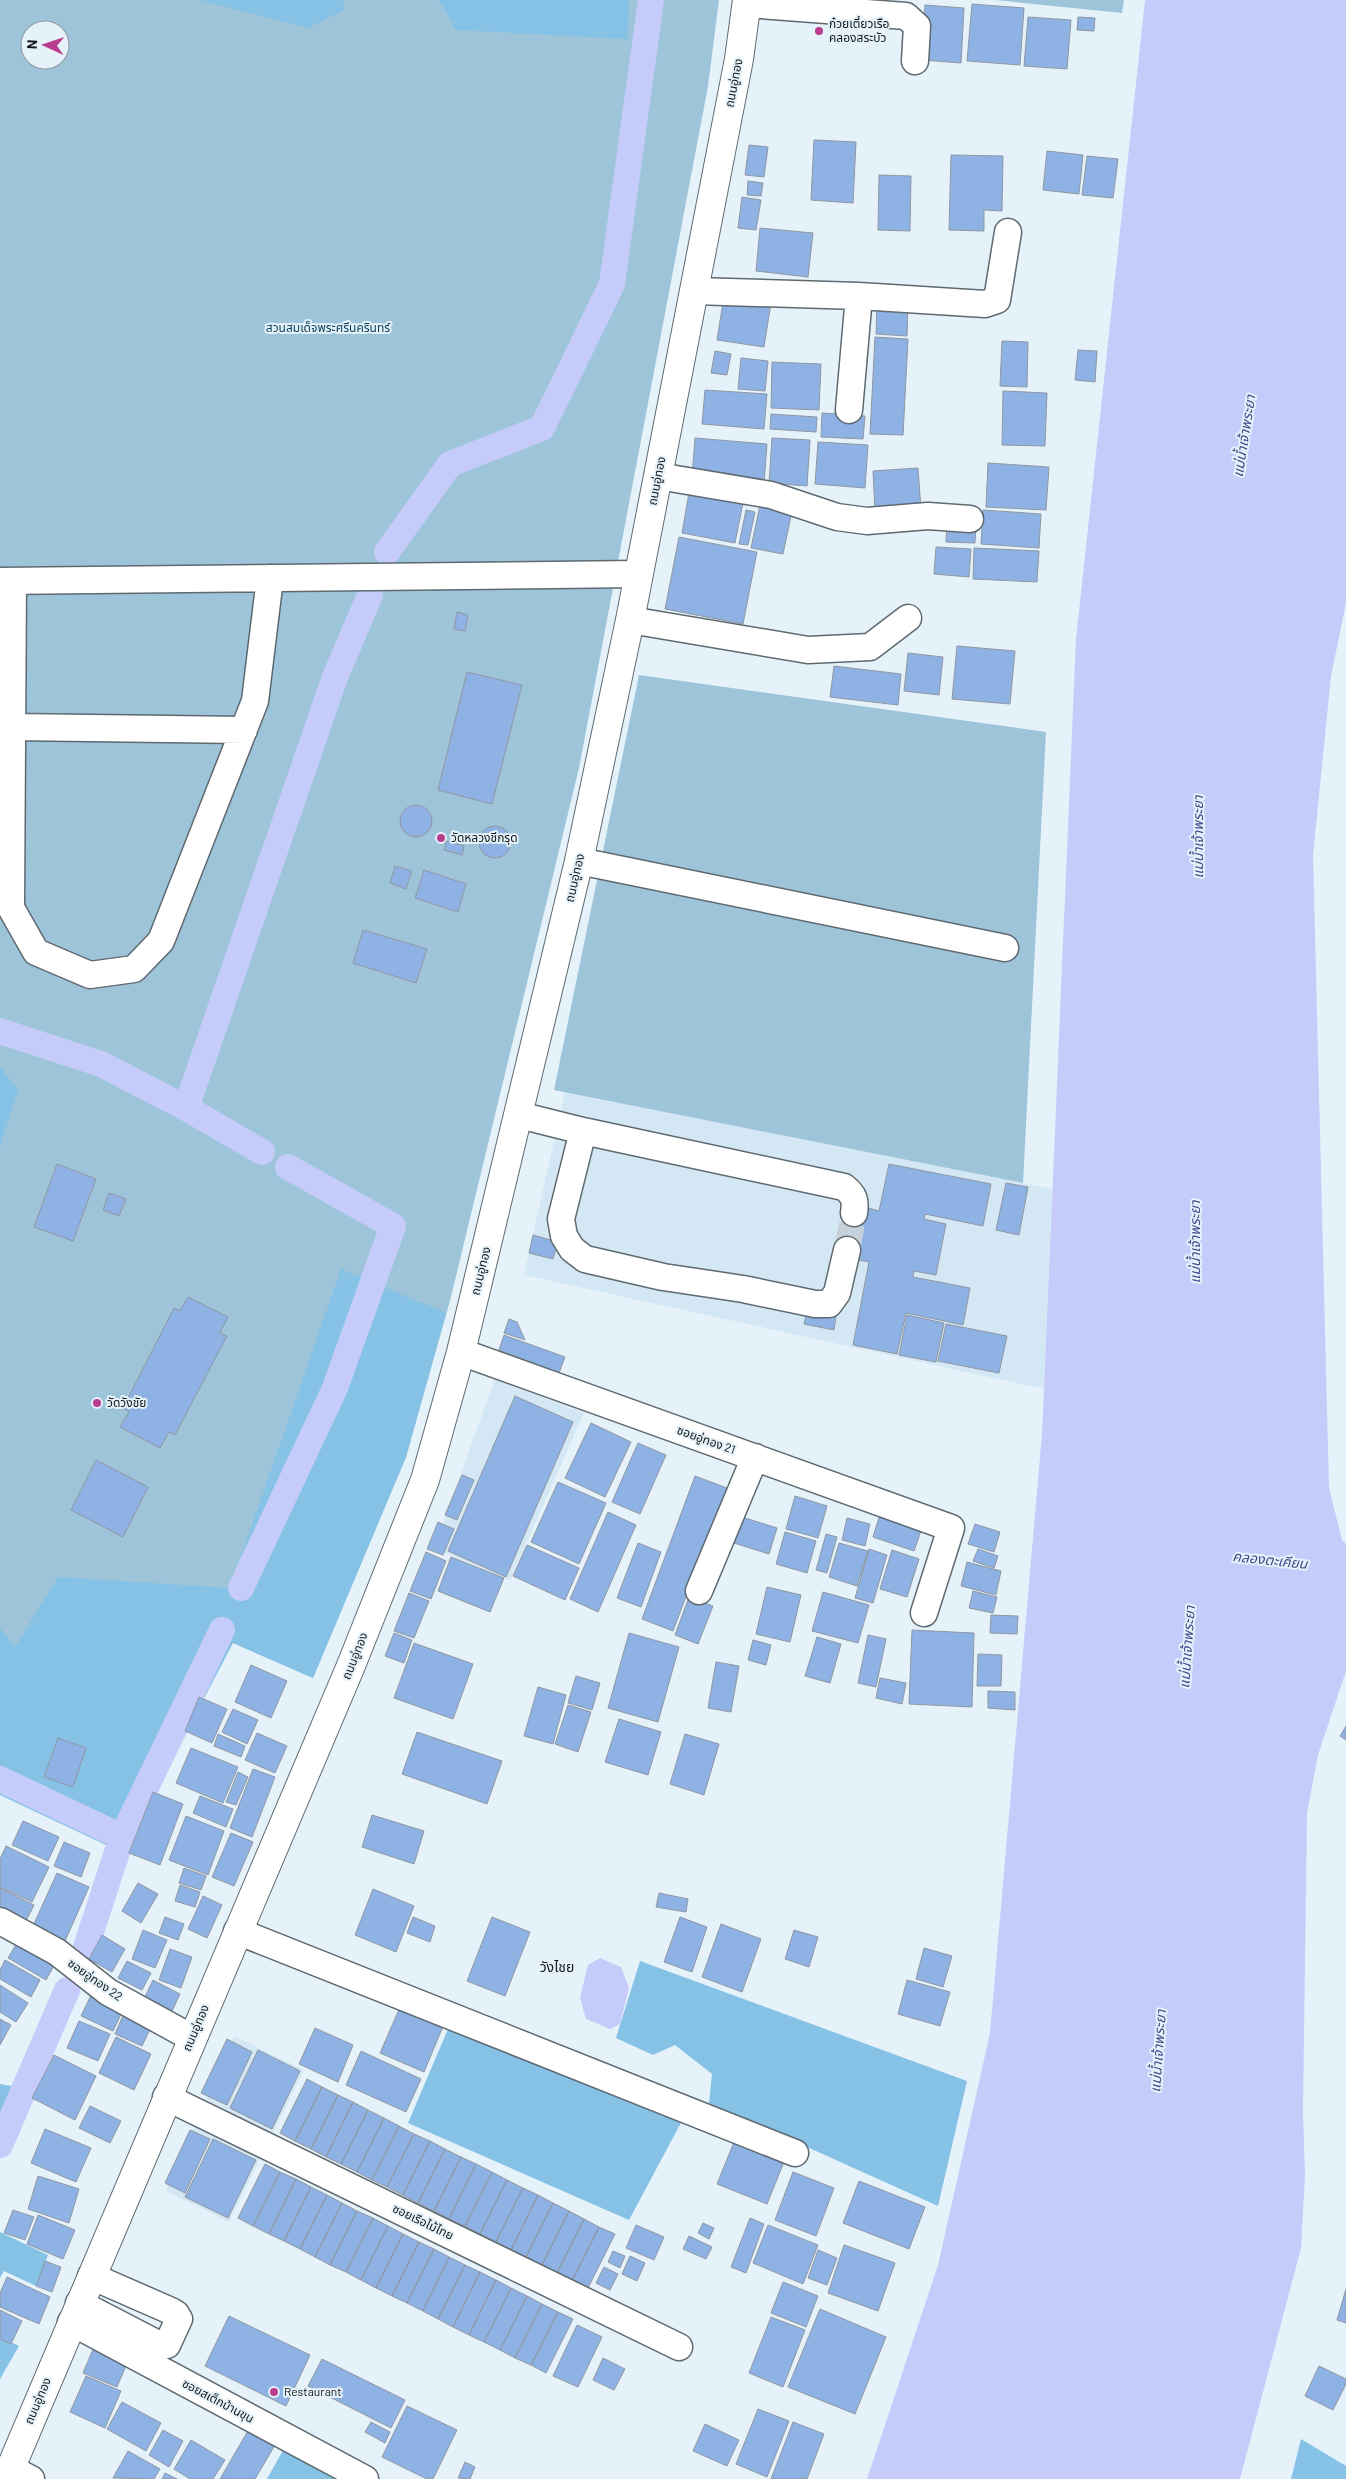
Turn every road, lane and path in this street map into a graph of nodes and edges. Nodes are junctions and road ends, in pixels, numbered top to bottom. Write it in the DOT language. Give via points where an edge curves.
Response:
graph roads {
  1 [pos="747,2"];
  2 [pos="915,62"];
  3 [pos="1008,232"];
  4 [pos="694,292"];
  5 [pos="859,296"];
  6 [pos="849,410"];
  7 [pos="658,476"];
  8 [pos="970,519"];
  9 [pos="638,574"];
  10 [pos="270,578"];
  11 [pos="6,581"];
  12 [pos="908,618"];
  13 [pos="630,620"];
  14 [pos="12,727"];
  15 [pos="244,730"];
  16 [pos="579,861"];
  17 [pos="1005,948"];
  18 [pos="519,1115"];
  19 [pos="584,1131"];
  20 [pos="854,1213"];
  21 [pos="847,1250"];
  22 [pos="461,1352"];
  23 [pos="755,1457"];
  24 [pos="699,1590"];
  25 [pos="924,1613"];
  26 [pos="3,1928"];
  27 [pos="237,1931"];
  28 [pos="192,2038"];
  29 [pos="166,2097"];
  30 [pos="795,2153"];
  31 [pos="91,2276"];
  32 [pos="75,2313"];
  33 [pos="679,2347"];
  34 [pos="15,2475"];
  35 [pos="365,2479"];
  1 -- 2 [label="street" via="906,16 917,26"];
  1 -- 4 [label="main road, ถนนอู่ทอง"];
  3 -- 5 [label="street" via="997,300 974,304"];
  4 -- 5 [label="street"];
  4 -- 7 [label="main road, ถนนอู่ทอง"];
  5 -- 6 [label="street"];
  7 -- 8 [label="street" via="770,495 837,517 867,521 928,516"];
  7 -- 9 [label="main road, ถนนอู่ทอง"];
  9 -- 10 [label="street"];
  9 -- 13 [label="main road, ถนนอู่ทอง"];
  10 -- 11 [label="street"];
  10 -- 15 [label="street" via="255,701"];
  11 -- 14 [label="street"];
  12 -- 13 [label="street" via="870,647 808,650"];
  13 -- 16 [label="main road, ถนนอู่ทอง"];
  14 -- 15 [label="street"];
  14 -- 15 [label="street" via="11,908 36,952 90,975 134,969 160,941"];
  16 -- 17 [label="street"];
  16 -- 18 [label="main road, ถนนอู่ทอง"];
  18 -- 19 [label="street"];
  18 -- 22 [label="main road, ถนนอู่ทอง"];
  19 -- 20 [label="street" via="844,1187 853,1194"];
  19 -- 21 [label="street" via="561,1219 564,1236 572,1249 585,1259 663,1277 829,1304 837,1293"];
  22 -- 23 [label="street, ซอยอู่ทอง 21"];
  22 -- 27 [label="main road, ถนนอู่ทอง" via="424,1480 350,1668"];
  23 -- 24 [label="street"];
  23 -- 25 [label="street, ซอยอู่ทอง 21" via="951,1528"];
  26 -- 28 [label="street, ซอยอู่ทอง 22" via="57,1952 108,1992"];
  27 -- 28 [label="main road, ถนนอู่ทอง"];
  27 -- 30 [label="street"];
  28 -- 29 [label="main road, ถนนอู่ทอง"];
  29 -- 31 [label="main road, ถนนอู่ทอง"];
  29 -- 33 [label="street, ซอยเรือไม้ไทย"];
  31 -- 32 [label="main road, ถนนอู่ทอง"];
  31 -- 32 [label="street" via="170,2311 179,2319 167,2345 162,2346"];
  32 -- 34 [label="main road, ถนนอู่ทอง"];
  32 -- 35 [label="street, ซอยสเต็กบ้านขุน"];
}
